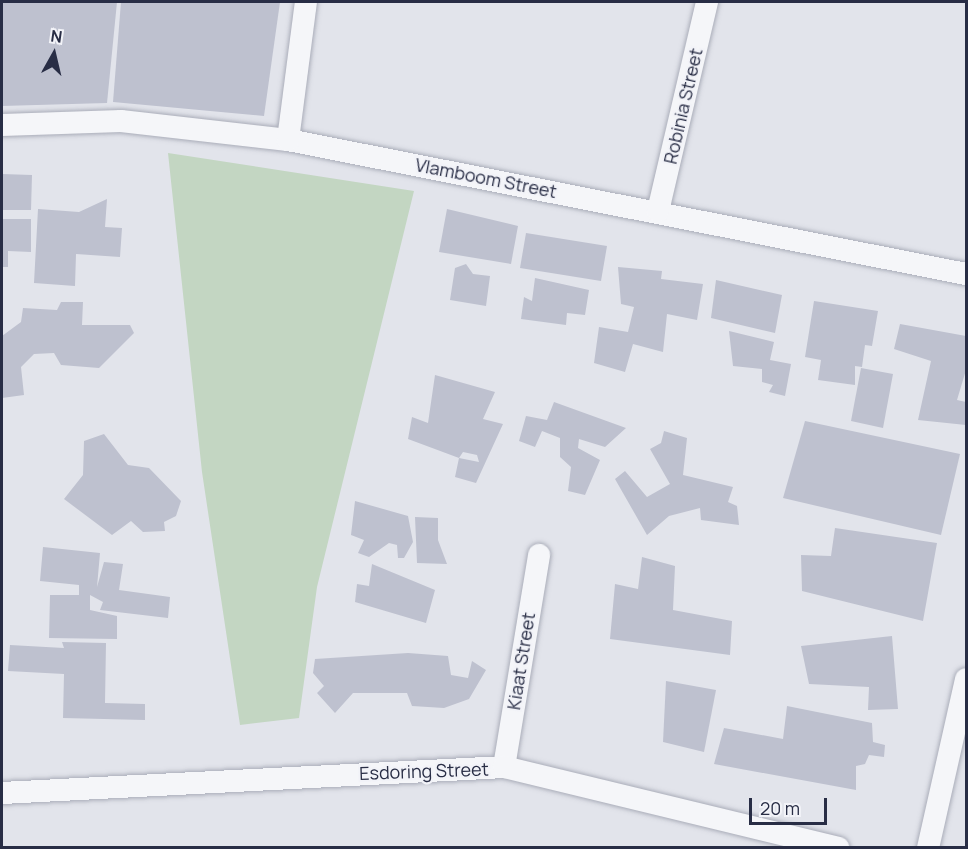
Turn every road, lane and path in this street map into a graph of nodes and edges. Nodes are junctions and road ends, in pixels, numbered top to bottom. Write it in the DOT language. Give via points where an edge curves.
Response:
graph roads {
  1 [pos="306,2"];
  2 [pos="707,2"];
  3 [pos="2,125"];
  4 [pos="288,140"];
  5 [pos="658,211"];
  6 [pos="966,274"];
  7 [pos="539,555"];
  8 [pos="966,679"];
  9 [pos="504,767"];
  10 [pos="2,793"];
  11 [pos="838,848"];
  12 [pos="928,848"];
  1 -- 4 [label="street"];
  2 -- 5 [label="street, Robinia Street"];
  3 -- 4 [label="street, Vlamboom Street" via="121,121"];
  4 -- 5 [label="street, Vlamboom Street"];
  5 -- 6 [label="street, Vlamboom Street"];
  7 -- 9 [label="street, Kiaat Street"];
  8 -- 12 [label="street"];
  9 -- 10 [label="street, Esdoring Street"];
  9 -- 11 [label="street, Esdoring Street"];
}
